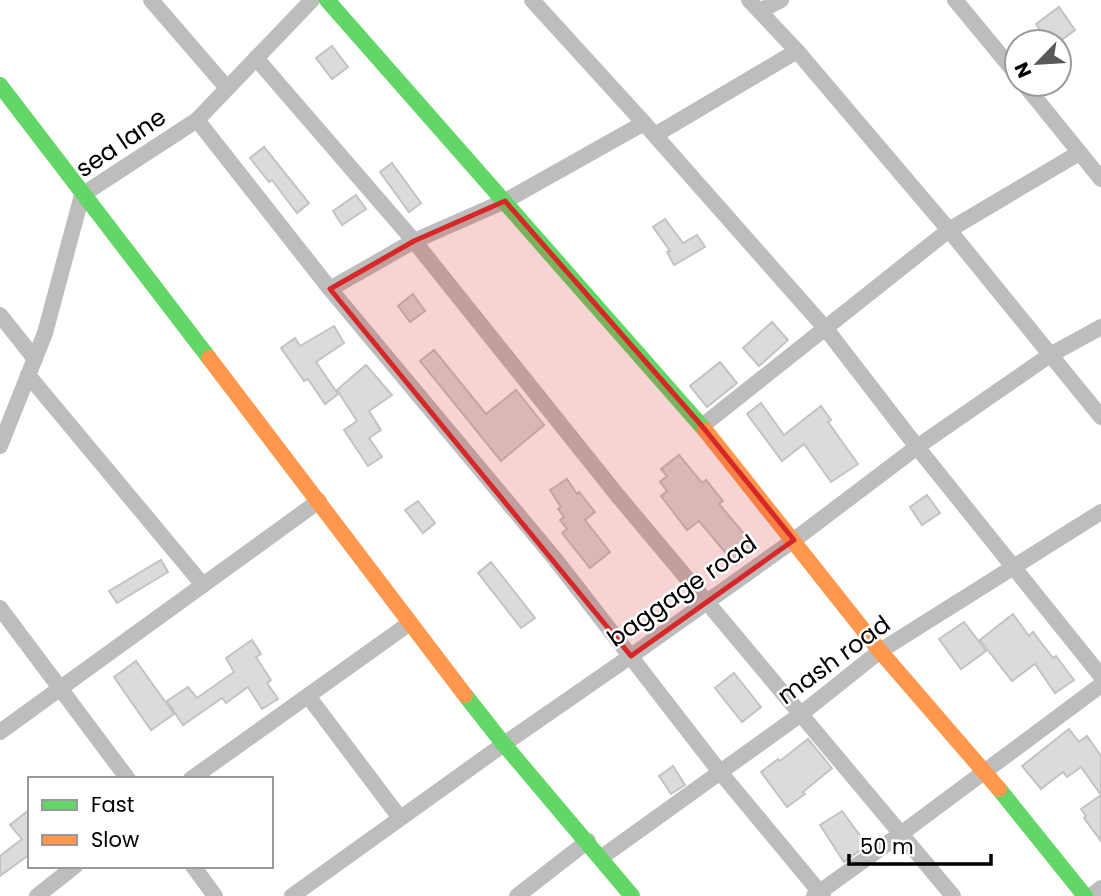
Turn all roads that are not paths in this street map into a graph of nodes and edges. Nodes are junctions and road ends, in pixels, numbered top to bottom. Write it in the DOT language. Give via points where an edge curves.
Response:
graph roads {
  1 [pos="151,0"];
  2 [pos="312,0"];
  3 [pos="327,0"];
  4 [pos="532,0"];
  5 [pos="781,0"];
  6 [pos="963,2"];
  7 [pos="755,6"];
  8 [pos="797,51"];
  9 [pos="1003,56"];
  10 [pos="256,58"];
  11 [pos="0,85"];
  12 [pos="227,88"];
  13 [pos="1035,98"];
  14 [pos="197,120"];
  15 [pos="650,129"];
  16 [pos="1079,153"];
  17 [pos="1101,179"];
  18 [pos="82,195"];
  19 [pos="505,201"];
  20 [pos="949,230"];
  21 [pos="414,241"];
  22 [pos="330,289"];
  23 [pos="0,315"];
  24 [pos="1101,327"];
  25 [pos="826,329"];
  26 [pos="1050,355"];
  27 [pos="35,359"];
  28 [pos="28,375"];
  29 [pos="1101,418"];
  30 [pos="702,426"];
  31 [pos="0,446"];
  32 [pos="917,447"];
  33 [pos="319,501"];
  34 [pos="1101,512"];
  35 [pos="793,540"];
  36 [pos="1013,568"];
  37 [pos="203,585"];
  38 [pos="707,602"];
  39 [pos="0,608"];
  40 [pos="410,623"];
  41 [pos="880,651"];
  42 [pos="631,656"];
  43 [pos="1101,676"];
  44 [pos="1101,685"];
  45 [pos="60,688"];
  46 [pos="308,696"];
  47 [pos="801,713"];
  48 [pos="0,732"];
  49 [pos="504,744"];
  50 [pos="720,772"];
  51 [pos="985,772"];
  52 [pos="127,777"];
  53 [pos="194,777"];
  54 [pos="400,818"];
  55 [pos="902,834"];
  56 [pos="588,841"];
  57 [pos="602,857"];
  58 [pos="72,868"];
  59 [pos="194,868"];
  60 [pos="1101,888"];
  61 [pos="819,895"];
  62 [pos="37,896"];
  63 [pos="215,896"];
  64 [pos="292,896"];
  65 [pos="517,896"];
  66 [pos="632,896"];
  67 [pos="953,896"];
  68 [pos="1085,896"];
  69 [pos="1091,896"];
  1 -- 12 [label="street"];
  2 -- 10 [label="street, sea lane"];
  3 -- 19 [label="street"];
  4 -- 15 [label="street"];
  5 -- 7 [label="street"];
  6 -- 9 [label="street"];
  7 -- 8 [label="street"];
  8 -- 15 [label="street"];
  8 -- 20 [label="street"];
  10 -- 12 [label="street, sea lane"];
  10 -- 21 [label="street"];
  11 -- 18 [label="street"];
  12 -- 14 [label="street, sea lane"];
  13 -- 16 [label="street"];
  14 -- 18 [label="street, sea lane"];
  14 -- 22 [label="street"];
  15 -- 19 [label="street"];
  15 -- 25 [label="street"];
  16 -- 17 [label="street"];
  16 -- 20 [label="street"];
  18 -- 27 [label="street, sea lane"];
  18 -- 33 [label="street"];
  19 -- 21 [label="street"];
  19 -- 30 [label="street"];
  20 -- 25 [label="street"];
  20 -- 26 [label="street"];
  21 -- 22 [label="street"];
  21 -- 38 [label="street"];
  22 -- 42 [label="street"];
  23 -- 27 [label="street"];
  24 -- 26 [label="street, baggage road"];
  25 -- 30 [label="street"];
  25 -- 32 [label="street"];
  26 -- 29 [label="street"];
  26 -- 32 [label="street, baggage road"];
  27 -- 28 [label="street, sea lane"];
  28 -- 31 [label="street, sea lane"];
  28 -- 37 [label="street"];
  30 -- 35 [label="street"];
  32 -- 35 [label="street, baggage road"];
  32 -- 36 [label="street"];
  33 -- 37 [label="street"];
  33 -- 40 [label="street"];
  34 -- 36 [label="street, mash road"];
  35 -- 38 [label="street, baggage road"];
  35 -- 41 [label="street"];
  36 -- 41 [label="street, mash road"];
  36 -- 43 [label="street"];
  37 -- 45 [label="street"];
  38 -- 42 [label="street, baggage road"];
  38 -- 47 [label="street"];
  39 -- 45 [label="street"];
  40 -- 46 [label="street"];
  40 -- 49 [label="street"];
  41 -- 47 [label="street, mash road"];
  41 -- 51 [label="street"];
  42 -- 49 [label="street, baggage road"];
  42 -- 50 [label="street"];
  44 -- 51 [label="street"];
  45 -- 48 [label="street"];
  45 -- 52 [label="street"];
  46 -- 53 [label="street"];
  46 -- 54 [label="street"];
  47 -- 50 [label="street, mash road"];
  47 -- 55 [label="street"];
  49 -- 54 [label="street, baggage road"];
  49 -- 56 [label="street"];
  50 -- 57 [label="street, mash road"];
  50 -- 61 [label="street"];
  51 -- 55 [label="street"];
  51 -- 68 [label="street"];
  54 -- 64 [label="street, baggage road"];
  55 -- 61 [label="street"];
  55 -- 67 [label="street"];
  56 -- 57 [label="street"];
  56 -- 65 [label="street"];
  57 -- 66 [label="street"];
  58 -- 62 [label="street"];
  59 -- 63 [label="street"];
  60 -- 69 [label="street"];
}
